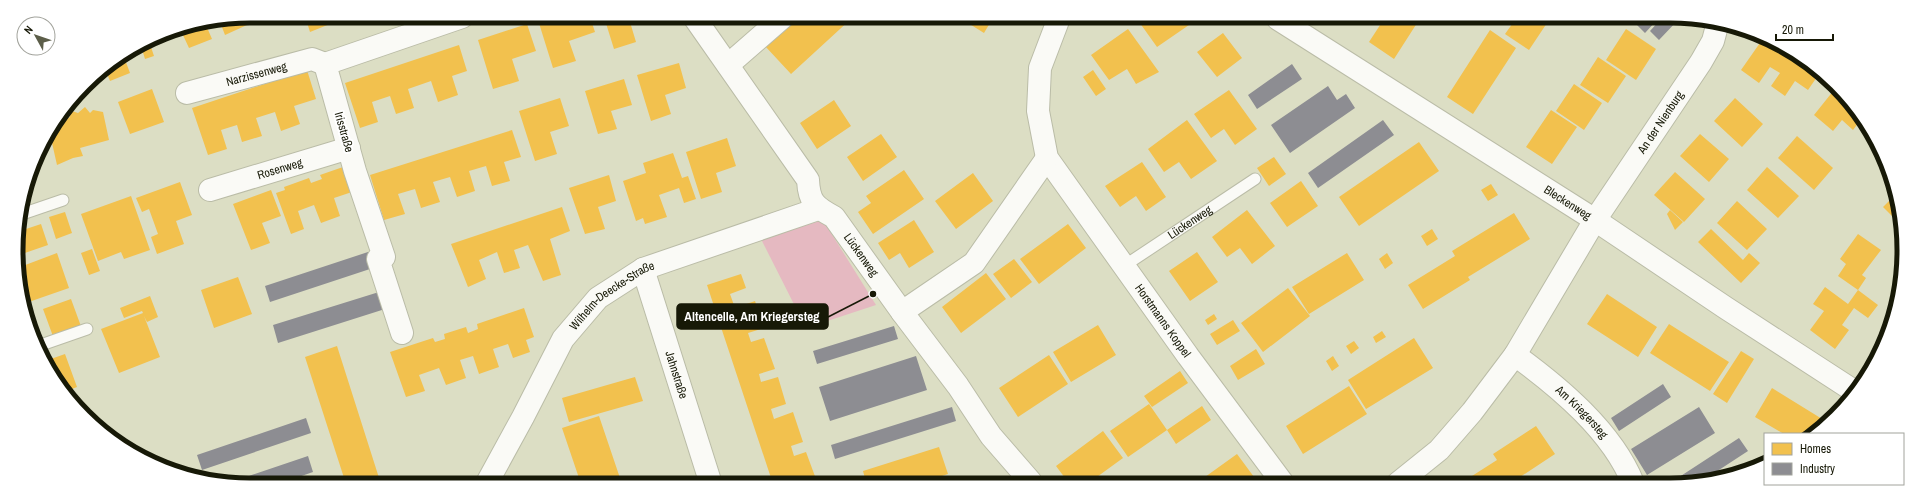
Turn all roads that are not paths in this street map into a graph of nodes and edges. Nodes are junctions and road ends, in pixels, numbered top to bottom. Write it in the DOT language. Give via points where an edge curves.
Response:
graph roads {
  1 [pos="445,23"];
  2 [pos="698,23"];
  3 [pos="776,23"];
  4 [pos="1057,23"];
  5 [pos="1284,23"];
  6 [pos="1716,28"];
  7 [pos="325,64"];
  8 [pos="728,65"];
  9 [pos="187,93"];
  10 [pos="349,148"];
  11 [pos="1046,158"];
  12 [pos="1255,179"];
  13 [pos="210,190"];
  14 [pos="63,200"];
  15 [pos="818,209"];
  16 [pos="26,213"];
  17 [pos="1595,220"];
  18 [pos="1124,266"];
  19 [pos="643,269"];
  20 [pos="902,312"];
  21 [pos="87,330"];
  22 [pos="402,333"];
  23 [pos="43,344"];
  24 [pos="1515,354"];
  25 [pos="1850,389"];
  26 [pos="490,478"];
  27 [pos="709,478"];
  28 [pos="1028,478"];
  29 [pos="1279,478"];
  30 [pos="1403,478"];
  31 [pos="1631,478"];
  1 -- 7 [label="street"];
  2 -- 8 [label="street"];
  3 -- 8 [label="street"];
  4 -- 11 [label="street, Horstmanns Koppel" via="1040,68 1038,110"];
  5 -- 17 [label="street, Bleckenweg"];
  6 -- 17 [label="street, An der Nienburg" via="1713,41 1701,62"];
  7 -- 9 [label="street, Narzissenweg" via="312,59"];
  7 -- 10 [label="street, Irisstraße"];
  8 -- 15 [label="street" via="808,180 809,195"];
  10 -- 13 [label="street, Rosenweg"];
  10 -- 22 [label="street, Irisstraße" via="384,257 378,259"];
  11 -- 18 [label="street, Horstmanns Koppel"];
  11 -- 20 [label="street" via="974,263"];
  12 -- 18 [label="lane, Lückenweg"];
  14 -- 16 [label="lane"];
  15 -- 19 [label="street, Wilhelm-Deecke-Straße"];
  15 -- 20 [label="street, Lückenweg" via="834,217"];
  17 -- 24 [label="street"];
  17 -- 25 [label="street, Bleckenweg"];
  18 -- 29 [label="street, Horstmanns Koppel"];
  19 -- 26 [label="street, Wilhelm-Deecke-Straße" via="598,298 563,339"];
  19 -- 27 [label="street, Jahnstraße"];
  20 -- 28 [label="street, Lückenweg" via="958,386 991,436"];
  21 -- 23 [label="lane"];
  24 -- 30 [label="street" via="1472,412 1439,450"];
  24 -- 31 [label="street, Am Kriegersteg" via="1547,378 1585,413 1626,467"];
}
